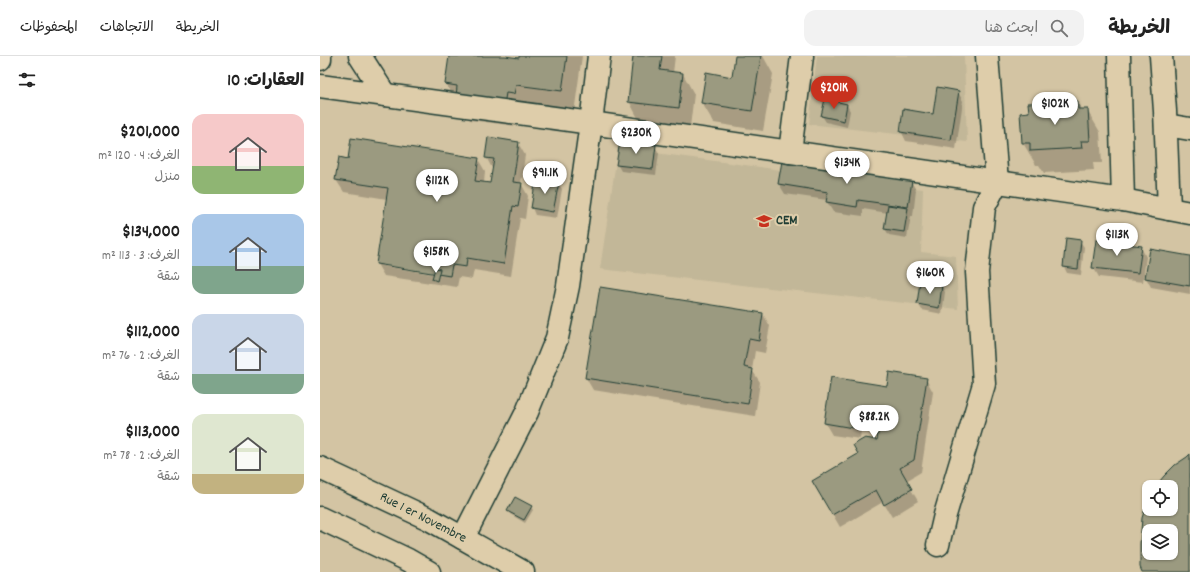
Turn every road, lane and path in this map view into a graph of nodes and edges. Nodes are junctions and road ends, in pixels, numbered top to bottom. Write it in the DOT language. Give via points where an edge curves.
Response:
graph roads {
  1 [pos="361,56"];
  2 [pos="599,56"];
  3 [pos="802,56"];
  4 [pos="987,56"];
  5 [pos="1119,56"];
  6 [pos="1161,56"];
  7 [pos="320,86"];
  8 [pos="385,95"];
  9 [pos="591,123"];
  10 [pos="1166,125"];
  11 [pos="1190,129"];
  12 [pos="790,152"];
  13 [pos="997,182"];
  14 [pos="1124,200"];
  15 [pos="1180,211"];
  16 [pos="320,468"];
  17 [pos="320,518"];
  18 [pos="463,538"];
  19 [pos="938,545"];
  20 [pos="429,572"];
  21 [pos="523,572"];
  1 -- 8 [label="street"];
  2 -- 9 [label="street"];
  3 -- 12 [label="street"];
  4 -- 13 [label="street"];
  5 -- 14 [label="street"];
  6 -- 10 [label="street"];
  7 -- 8 [label="street"];
  8 -- 9 [label="street"];
  9 -- 12 [label="street"];
  9 -- 18 [label="street" via="568,286 557,338 527,412"];
  10 -- 11 [label="street"];
  10 -- 15 [label="street"];
  12 -- 13 [label="street"];
  13 -- 14 [label="street"];
  13 -- 19 [label="street" via="984,208 977,272 984,384"];
  14 -- 15 [label="street"];
  16 -- 18 [label="street, Rue 1 er Novembre" via="429,519"];
  17 -- 20 [label="street"];
  18 -- 21 [label="street, Rue 1 er Novembre"];
}
